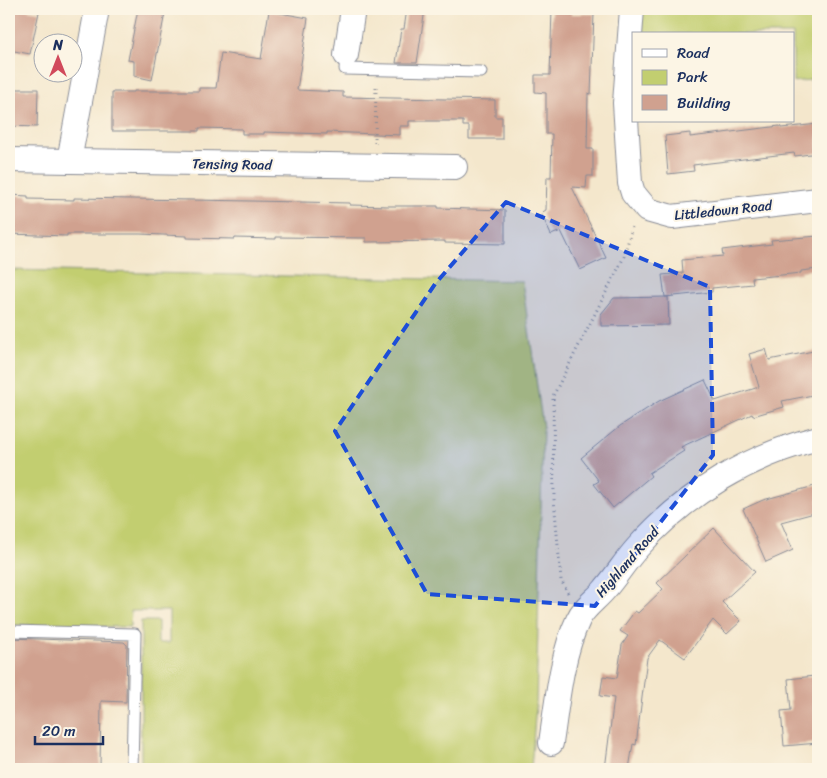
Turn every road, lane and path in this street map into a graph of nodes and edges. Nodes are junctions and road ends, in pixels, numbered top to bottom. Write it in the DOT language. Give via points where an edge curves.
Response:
graph roads {
  1 [pos="97,9"];
  2 [pos="353,9"];
  3 [pos="632,9"];
  4 [pos="346,55"];
  5 [pos="376,70"];
  6 [pos="481,72"];
  7 [pos="9,160"];
  8 [pos="69,161"];
  9 [pos="374,166"];
  10 [pos="455,167"];
  11 [pos="818,200"];
  12 [pos="639,202"];
  13 [pos="818,438"];
  14 [pos="578,618"];
  15 [pos="9,631"];
  16 [pos="551,743"];
  17 [pos="132,769"];
  1 -- 8 [label="street"];
  2 -- 4 [label="street"];
  3 -- 12 [label="street" via="625,103 628,167 633,193"];
  4 -- 5 [label="lane" via="344,69"];
  5 -- 6 [label="lane"];
  5 -- 9 [label="path"];
  7 -- 8 [label="street, Tensing Road"];
  8 -- 9 [label="street, Tensing Road"];
  9 -- 10 [label="street, Tensing Road"];
  11 -- 12 [label="street, Littledown Road" via="672,217 647,210"];
  12 -- 14 [label="path" via="624,257 554,396 554,499 562,580"];
  13 -- 14 [label="street, Highland Road" via="736,470 681,506 638,547"];
  14 -- 16 [label="street, Highland Road" via="566,651"];
  15 -- 17 [label="lane" via="135,634"];
}
